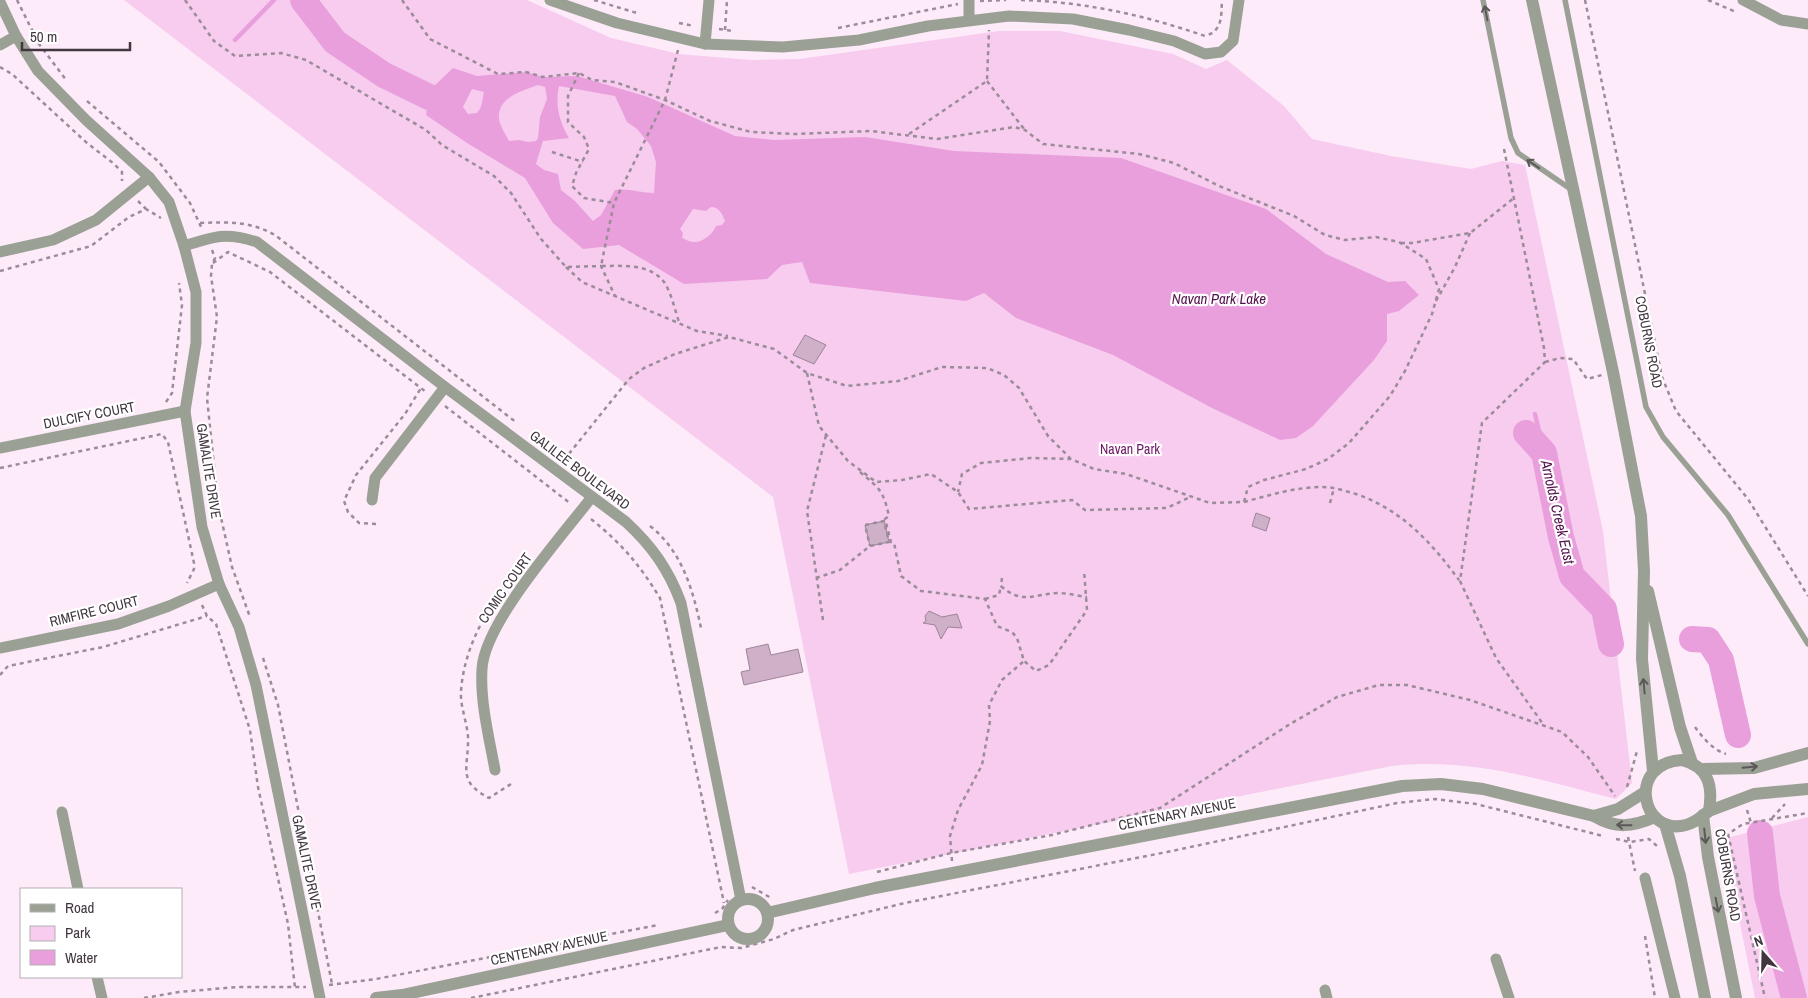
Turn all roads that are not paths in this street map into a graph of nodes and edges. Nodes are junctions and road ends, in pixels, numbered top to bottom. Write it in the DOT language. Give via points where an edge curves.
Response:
graph roads {
  1 [pos="550,0"];
  2 [pos="709,0"];
  3 [pos="1239,0"];
  4 [pos="1483,0"];
  5 [pos="1532,0"];
  6 [pos="1564,0"];
  7 [pos="1743,0"];
  8 [pos="969,1"];
  9 [pos="0,2"];
  10 [pos="969,20"];
  11 [pos="1808,24"];
  12 [pos="16,36"];
  13 [pos="705,44"];
  14 [pos="0,45"];
  15 [pos="148,177"];
  16 [pos="1574,191"];
  17 [pos="184,246"];
  18 [pos="0,252"];
  19 [pos="445,387"];
  20 [pos="185,411"];
  21 [pos="0,448"];
  22 [pos="592,498"];
  23 [pos="372,500"];
  24 [pos="1644,571"];
  25 [pos="219,584"];
  26 [pos="1808,644"];
  27 [pos="0,648"];
  28 [pos="1808,753"];
  29 [pos="1697,766"];
  30 [pos="495,770"];
  31 [pos="1653,771"];
  32 [pos="1808,789"];
  33 [pos="1645,792"];
  34 [pos="62,812"];
  35 [pos="1706,813"];
  36 [pos="1594,816"];
  37 [pos="1660,820"];
  38 [pos="1646,878"];
  39 [pos="78,888"];
  40 [pos="740,895"];
  41 [pos="767,912"];
  42 [pos="728,925"];
  43 [pos="1496,959"];
  44 [pos="97,978"];
  45 [pos="102,998"];
  46 [pos="320,998"];
  47 [pos="376,998"];
  48 [pos="1509,998"];
  49 [pos="1674,998"];
  50 [pos="1705,998"];
  51 [pos="1736,998"];
  1 -- 13 [label="street" via="617,24"];
  2 -- 13 [label="street"];
  3 -- 10 [label="street" via="1233,41 1221,52 1205,54 1174,40 1073,19 1009,16"];
  16 -- 4 [label="lane, one-way" via="1518,153 1511,138"];
  5 -- 16 [label="street"];
  6 -- 26 [label="lane, COBURNS ROAD" via="1646,407 1663,436 1728,515"];
  7 -- 11 [label="street" via="1781,20"];
  8 -- 10 [label="street"];
  9 -- 12 [label="street, GAMALITE DRIVE"];
  10 -- 13 [label="street" via="840,42 783,47"];
  12 -- 14 [label="street"];
  12 -- 15 [label="street, GAMALITE DRIVE" via="38,71"];
  15 -- 17 [label="street, GAMALITE DRIVE" via="169,202"];
  15 -- 18 [label="street" via="96,220 53,240"];
  16 -- 24 [label="street" via="1641,516"];
  17 -- 19 [label="street, GALILEE BOULEVARD" via="236,235 257,242"];
  17 -- 20 [label="street, GAMALITE DRIVE" via="196,292 196,343"];
  19 -- 22 [label="street, GALILEE BOULEVARD"];
  19 -- 23 [label="street" via="375,478"];
  20 -- 21 [label="street, DULCIFY COURT"];
  20 -- 25 [label="street, GAMALITE DRIVE" via="202,528"];
  22 -- 30 [label="street, COMIC COURT" via="508,606 490,636 482,667 483,702"];
  22 -- 40 [label="street, GALILEE BOULEVARD" via="646,541 673,581 681,603"];
  24 -- 29 [label="street" via="1680,727"];
  31 -- 24 [label="street, one-way" via="1642,659"];
  25 -- 27 [label="street, RIMFIRE COURT" via="118,624"];
  25 -- 46 [label="street, GAMALITE DRIVE" via="239,627 256,685"];
  29 -- 28 [label="street, one-way" via="1754,768"];
  29 -- 31 [label="street" via="1671,761"];
  29 -- 35 [label="street" via="1711,788"];
  31 -- 33 [label="street"];
  32 -- 35 [label="street" via="1754,794"];
  33 -- 36 [label="street, CENTENARY AVENUE" via="1618,809"];
  33 -- 37 [label="street" via="1649,810"];
  34 -- 39 [label="street"];
  35 -- 37 [label="street" via="1685,825"];
  35 -- 51 [label="street, COBURNS ROAD, one-way" via="1708,857"];
  37 -- 36 [label="street, CENTENARY AVENUE, one-way" via="1637,825 1607,824"];
  36 -- 41 [label="street, CENTENARY AVENUE" via="1483,789 1441,784 1402,786 875,888"];
  37 -- 50 [label="street" via="1680,876"];
  38 -- 49 [label="street"];
  40 -- 41 [label="street" via="754,900"];
  40 -- 42 [label="street" via="731,907"];
  41 -- 42 [label="street" via="767,925 754,939 735,935"];
  42 -- 47 [label="street, CENTENARY AVENUE"];
  43 -- 48 [label="street"];
  44 -- 45 [label="street"];
}
